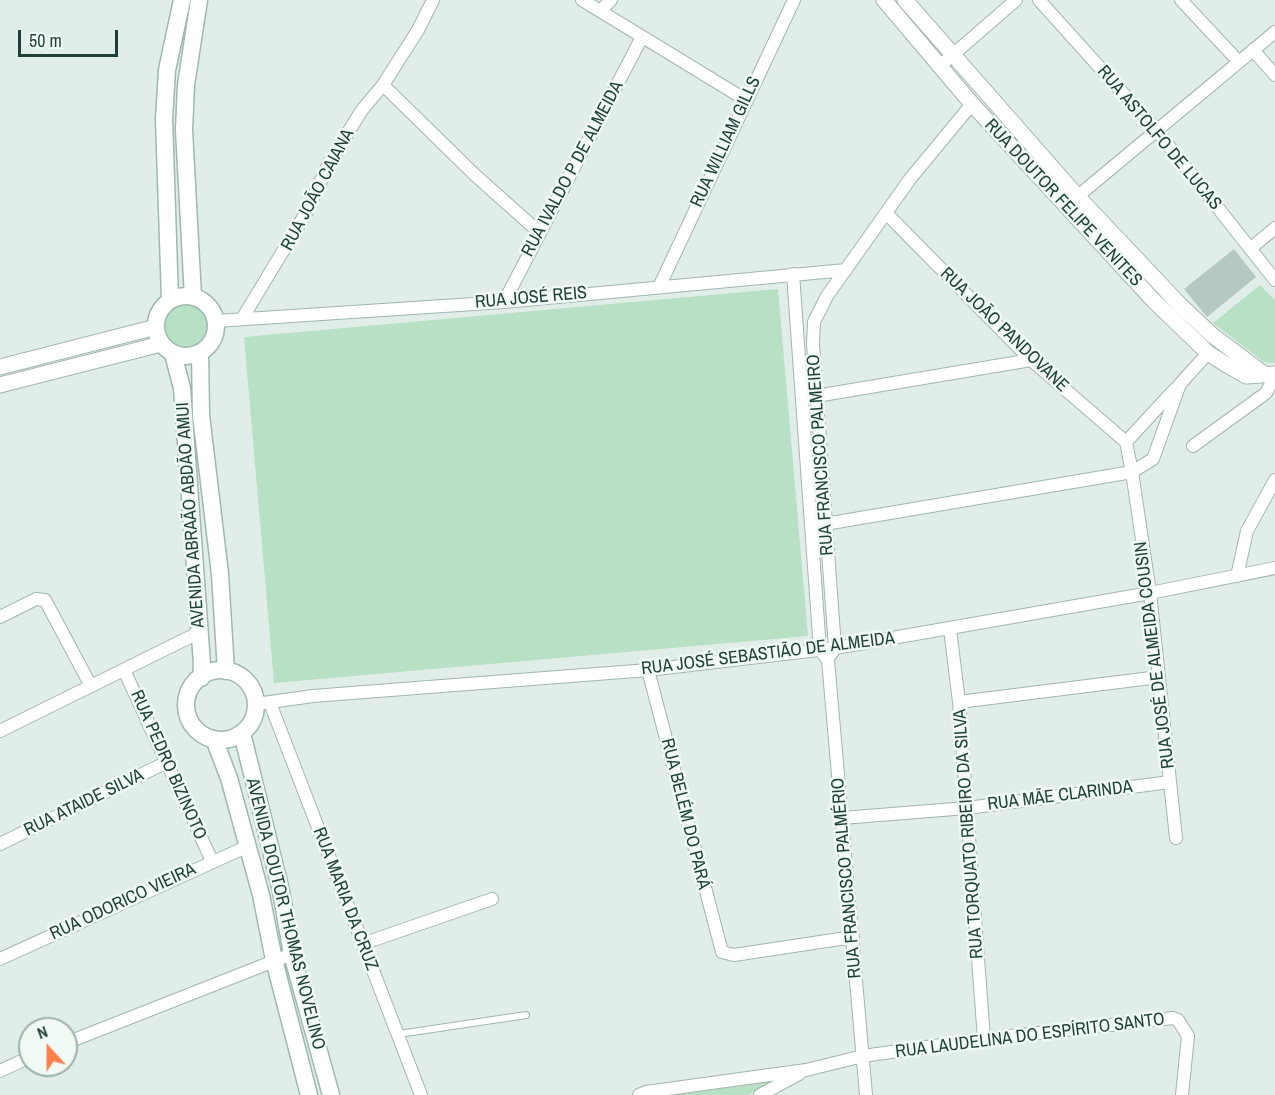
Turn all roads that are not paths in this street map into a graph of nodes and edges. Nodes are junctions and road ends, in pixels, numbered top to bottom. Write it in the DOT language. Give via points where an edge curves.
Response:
graph roads {
  1 [pos="182,0"];
  2 [pos="199,0"];
  3 [pos="433,0"];
  4 [pos="582,0"];
  5 [pos="610,0"];
  6 [pos="794,0"];
  7 [pos="884,0"];
  8 [pos="905,0"];
  9 [pos="1016,0"];
  10 [pos="1039,0"];
  11 [pos="1181,0"];
  12 [pos="600,10"];
  13 [pos="1275,32"];
  14 [pos="642,37"];
  15 [pos="1253,50"];
  16 [pos="946,61"];
  17 [pos="1239,62"];
  18 [pos="1275,75"];
  19 [pos="383,85"];
  20 [pos="746,100"];
  21 [pos="972,104"];
  22 [pos="1156,131"];
  23 [pos="1072,201"];
  24 [pos="886,213"];
  25 [pos="1275,228"];
  26 [pos="540,233"];
  27 [pos="1250,249"];
  28 [pos="846,270"];
  29 [pos="793,274"];
  30 [pos="1275,280"];
  31 [pos="660,285"];
  32 [pos="193,297"];
  33 [pos="170,300"];
  34 [pos="504,302"];
  35 [pos="242,320"];
  36 [pos="216,321"];
  37 [pos="797,321"];
  38 [pos="814,322"];
  39 [pos="156,327"];
  40 [pos="167,349"];
  41 [pos="201,353"];
  42 [pos="1208,353"];
  43 [pos="1031,360"];
  44 [pos="0,367"];
  45 [pos="1271,375"];
  46 [pos="1180,384"];
  47 [pos="0,385"];
  48 [pos="817,397"];
  49 [pos="803,398"];
  50 [pos="1126,442"];
  51 [pos="1193,446"];
  52 [pos="1132,472"];
  53 [pos="1275,480"];
  54 [pos="818,525"];
  55 [pos="1275,568"];
  56 [pos="1237,576"];
  57 [pos="1150,593"];
  58 [pos="0,617"];
  59 [pos="950,628"];
  60 [pos="200,632"];
  61 [pos="835,648"];
  62 [pos="824,655"];
  63 [pos="124,670"];
  64 [pos="648,670"];
  65 [pos="226,671"];
  66 [pos="1159,677"];
  67 [pos="201,678"];
  68 [pos="91,686"];
  69 [pos="958,702"];
  70 [pos="263,703"];
  71 [pos="0,730"];
  72 [pos="242,733"];
  73 [pos="214,739"];
  74 [pos="167,762"];
  75 [pos="1170,782"];
  76 [pos="967,808"];
  77 [pos="842,818"];
  78 [pos="1176,838"];
  79 [pos="0,844"];
  80 [pos="246,847"];
  81 [pos="212,861"];
  82 [pos="492,899"];
  83 [pos="853,937"];
  84 [pos="362,944"];
  85 [pos="292,954"];
  86 [pos="0,959"];
  87 [pos="274,960"];
  88 [pos="526,1015"];
  89 [pos="399,1034"];
  90 [pos="78,1038"];
  91 [pos="984,1039"];
  92 [pos="863,1056"];
  93 [pos="18,1063"];
  94 [pos="0,1071"];
  95 [pos="806,1071"];
  96 [pos="309,1095"];
  97 [pos="331,1095"];
  98 [pos="421,1095"];
  99 [pos="639,1095"];
  100 [pos="760,1095"];
  101 [pos="866,1095"];
  102 [pos="1182,1095"];
  1 -- 33 [label="main road" via="167,70 164,119"];
  2 -- 32 [label="main road" via="186,85 184,130"];
  3 -- 19 [label="street, RUA JOÃO CAIANA"];
  4 -- 12 [label="street"];
  5 -- 12 [label="street"];
  6 -- 20 [label="street, RUA WILLIAM GILLS"];
  7 -- 16 [label="street, RUA DOUTOR FELIPE VENITES"];
  8 -- 16 [label="street, RUA DOUTOR FELIPE VENITES"];
  9 -- 16 [label="street"];
  10 -- 22 [label="street, RUA ASTOLFO DE LUCAS"];
  11 -- 17 [label="street"];
  12 -- 14 [label="street"];
  13 -- 15 [label="street"];
  14 -- 20 [label="street"];
  14 -- 26 [label="street, RUA IVALDO P DE ALMEIDA"];
  15 -- 17 [label="street"];
  15 -- 18 [label="street"];
  16 -- 21 [label="street, RUA DOUTOR FELIPE VENITES"];
  16 -- 23 [label="street, RUA DOUTOR FELIPE VENITES"];
  17 -- 22 [label="street"];
  19 -- 26 [label="street"];
  19 -- 35 [label="street, RUA JOÃO CAIANA" via="362,110 329,163 306,213"];
  20 -- 31 [label="street, RUA WILLIAM GILLS"];
  21 -- 23 [label="street, RUA DOUTOR FELIPE VENITES"];
  21 -- 24 [label="street, RUA FRANCISCO PALMEIRO"];
  22 -- 23 [label="street"];
  22 -- 27 [label="street, RUA ASTOLFO DE LUCAS"];
  23 -- 42 [label="street, RUA DOUTOR FELIPE VENITES" via="1153,300"];
  23 -- 45 [label="street, RUA DOUTOR FELIPE VENITES" via="1212,335"];
  24 -- 28 [label="street, RUA FRANCISCO PALMEIRO"];
  24 -- 43 [label="street, RUA JOÃO PANDOVANE"];
  25 -- 27 [label="street"];
  26 -- 34 [label="street, RUA IVALDO P DE ALMEIDA"];
  27 -- 30 [label="street, RUA ASTOLFO DE LUCAS"];
  28 -- 29 [label="street, RUA JOSÉ REIS"];
  28 -- 38 [label="street, RUA FRANCISCO PALMEIRO"];
  29 -- 31 [label="street, RUA JOSÉ REIS"];
  29 -- 37 [label="street, RUA FRANCISCO PALMEIRO"];
  31 -- 34 [label="street, RUA JOSÉ REIS"];
  32 -- 33 [label="main road"];
  32 -- 36 [label="main road" via="208,306"];
  33 -- 39 [label="main road" via="159,312"];
  34 -- 35 [label="street, RUA JOSÉ REIS"];
  35 -- 36 [label="street, RUA JOSÉ REIS"];
  36 -- 41 [label="main road" via="212,343"];
  37 -- 38 [label="street"];
  37 -- 49 [label="street, RUA FRANCISCO PALMEIRO"];
  38 -- 48 [label="street, RUA FRANCISCO PALMEIRO"];
  39 -- 40 [label="main road"];
  39 -- 44 [label="street"];
  40 -- 41 [label="main road" via="192,356"];
  40 -- 47 [label="street"];
  40 -- 60 [label="main road, AVENIDA ABRAÃO ABDÃO AMUI" via="182,388"];
  41 -- 65 [label="main road, AVENIDA ABRAÃO ABDÃO AMUI" via="201,415"];
  42 -- 45 [label="street, RUA DOUTOR FELIPE VENITES" via="1246,376"];
  42 -- 46 [label="street"];
  43 -- 48 [label="street"];
  43 -- 50 [label="street, RUA JOÃO PANDOVANE"];
  45 -- 51 [label="street" via="1266,393"];
  46 -- 50 [label="street"];
  46 -- 52 [label="street" via="1153,459"];
  48 -- 49 [label="street"];
  48 -- 54 [label="street, RUA FRANCISCO PALMEIRO"];
  49 -- 54 [label="street, RUA FRANCISCO PALMEIRO"];
  50 -- 52 [label="street, RUA JOSÉ DE ALMEIDA COUSIN"];
  52 -- 54 [label="street"];
  52 -- 57 [label="street, RUA JOSÉ DE ALMEIDA COUSIN"];
  53 -- 56 [label="street" via="1247,531"];
  54 -- 61 [label="street, RUA FRANCISCO PALMEIRO"];
  54 -- 62 [label="street, RUA FRANCISCO PALMEIRO"];
  55 -- 56 [label="street, RUA JOSÉ SEBASTIÃO DE ALMEIDA"];
  56 -- 57 [label="street, RUA JOSÉ SEBASTIÃO DE ALMEIDA"];
  57 -- 59 [label="street, RUA JOSÉ SEBASTIÃO DE ALMEIDA"];
  57 -- 66 [label="street, RUA JOSÉ DE ALMEIDA COUSIN"];
  58 -- 68 [label="street" via="36,600 45,600"];
  59 -- 61 [label="street, RUA JOSÉ SEBASTIÃO DE ALMEIDA"];
  59 -- 69 [label="street, RUA TORQUATO RIBEIRO DA SILVA"];
  60 -- 63 [label="street"];
  60 -- 67 [label="main road, AVENIDA ABRAÃO ABDÃO AMUI"];
  61 -- 62 [label="street, RUA JOSÉ SEBASTIÃO DE ALMEIDA"];
  62 -- 64 [label="street, RUA JOSÉ SEBASTIÃO DE ALMEIDA"];
  62 -- 77 [label="street, RUA FRANCISCO PALMÉRIO"];
  63 -- 68 [label="street"];
  63 -- 74 [label="street, RUA PEDRO BIZINOTO"];
  64 -- 70 [label="street, RUA JOSÉ SEBASTIÃO DE ALMEIDA"];
  64 -- 83 [label="street, RUA BELÉM DO PARÁ" via="719,947 727,955"];
  65 -- 67 [label="main road"];
  65 -- 70 [label="main road" via="244,679"];
  66 -- 69 [label="street"];
  66 -- 75 [label="street, RUA JOSÉ DE ALMEIDA COUSIN"];
  67 -- 73 [label="main road" via="193,686 186,707 195,728"];
  68 -- 71 [label="street"];
  69 -- 76 [label="street, RUA TORQUATO RIBEIRO DA SILVA"];
  70 -- 72 [label="main road"];
  70 -- 84 [label="street, RUA MARIA DA CRUZ"];
  72 -- 73 [label="main road" via="233,738"];
  72 -- 85 [label="main road, AVENIDA DOUTOR THOMAS NOVELINO" via="281,891"];
  73 -- 80 [label="main road, AVENIDA DOUTOR THOMAS NOVELINO" via="229,777"];
  74 -- 79 [label="street, RUA ATAIDE SILVA"];
  74 -- 81 [label="street, RUA PEDRO BIZINOTO"];
  75 -- 76 [label="street, RUA MÃE CLARINDA"];
  75 -- 78 [label="street, RUA JOSÉ DE ALMEIDA COUSIN"];
  76 -- 77 [label="street, RUA MÃE CLARINDA"];
  76 -- 91 [label="street, RUA TORQUATO RIBEIRO DA SILVA"];
  77 -- 83 [label="street, RUA FRANCISCO PALMÉRIO"];
  80 -- 81 [label="street, RUA ODORICO VIEIRA"];
  80 -- 87 [label="main road, AVENIDA DOUTOR THOMAS NOVELINO" via="261,895"];
  81 -- 86 [label="street, RUA ODORICO VIEIRA"];
  82 -- 84 [label="street"];
  83 -- 92 [label="street, RUA FRANCISCO PALMÉRIO"];
  84 -- 89 [label="street, RUA MARIA DA CRUZ"];
  85 -- 87 [label="street"];
  85 -- 97 [label="main road, AVENIDA DOUTOR THOMAS NOVELINO"];
  87 -- 90 [label="street"];
  87 -- 96 [label="main road, AVENIDA DOUTOR THOMAS NOVELINO"];
  88 -- 89 [label="lane"];
  89 -- 98 [label="street, RUA MARIA DA CRUZ"];
  91 -- 92 [label="street, RUA LAUDELINA DO ESPÍRITO SANTO"];
  91 -- 102 [label="street, RUA LAUDELINA DO ESPÍRITO SANTO" via="1173,1018 1188,1036"];
  92 -- 95 [label="street, RUA LAUDELINA DO ESPÍRITO SANTO"];
  92 -- 101 [label="street, RUA FRANCISCO PALMÉRIO"];
  93 -- 94 [label="street"];
  95 -- 99 [label="street"];
  95 -- 100 [label="street"];
}
